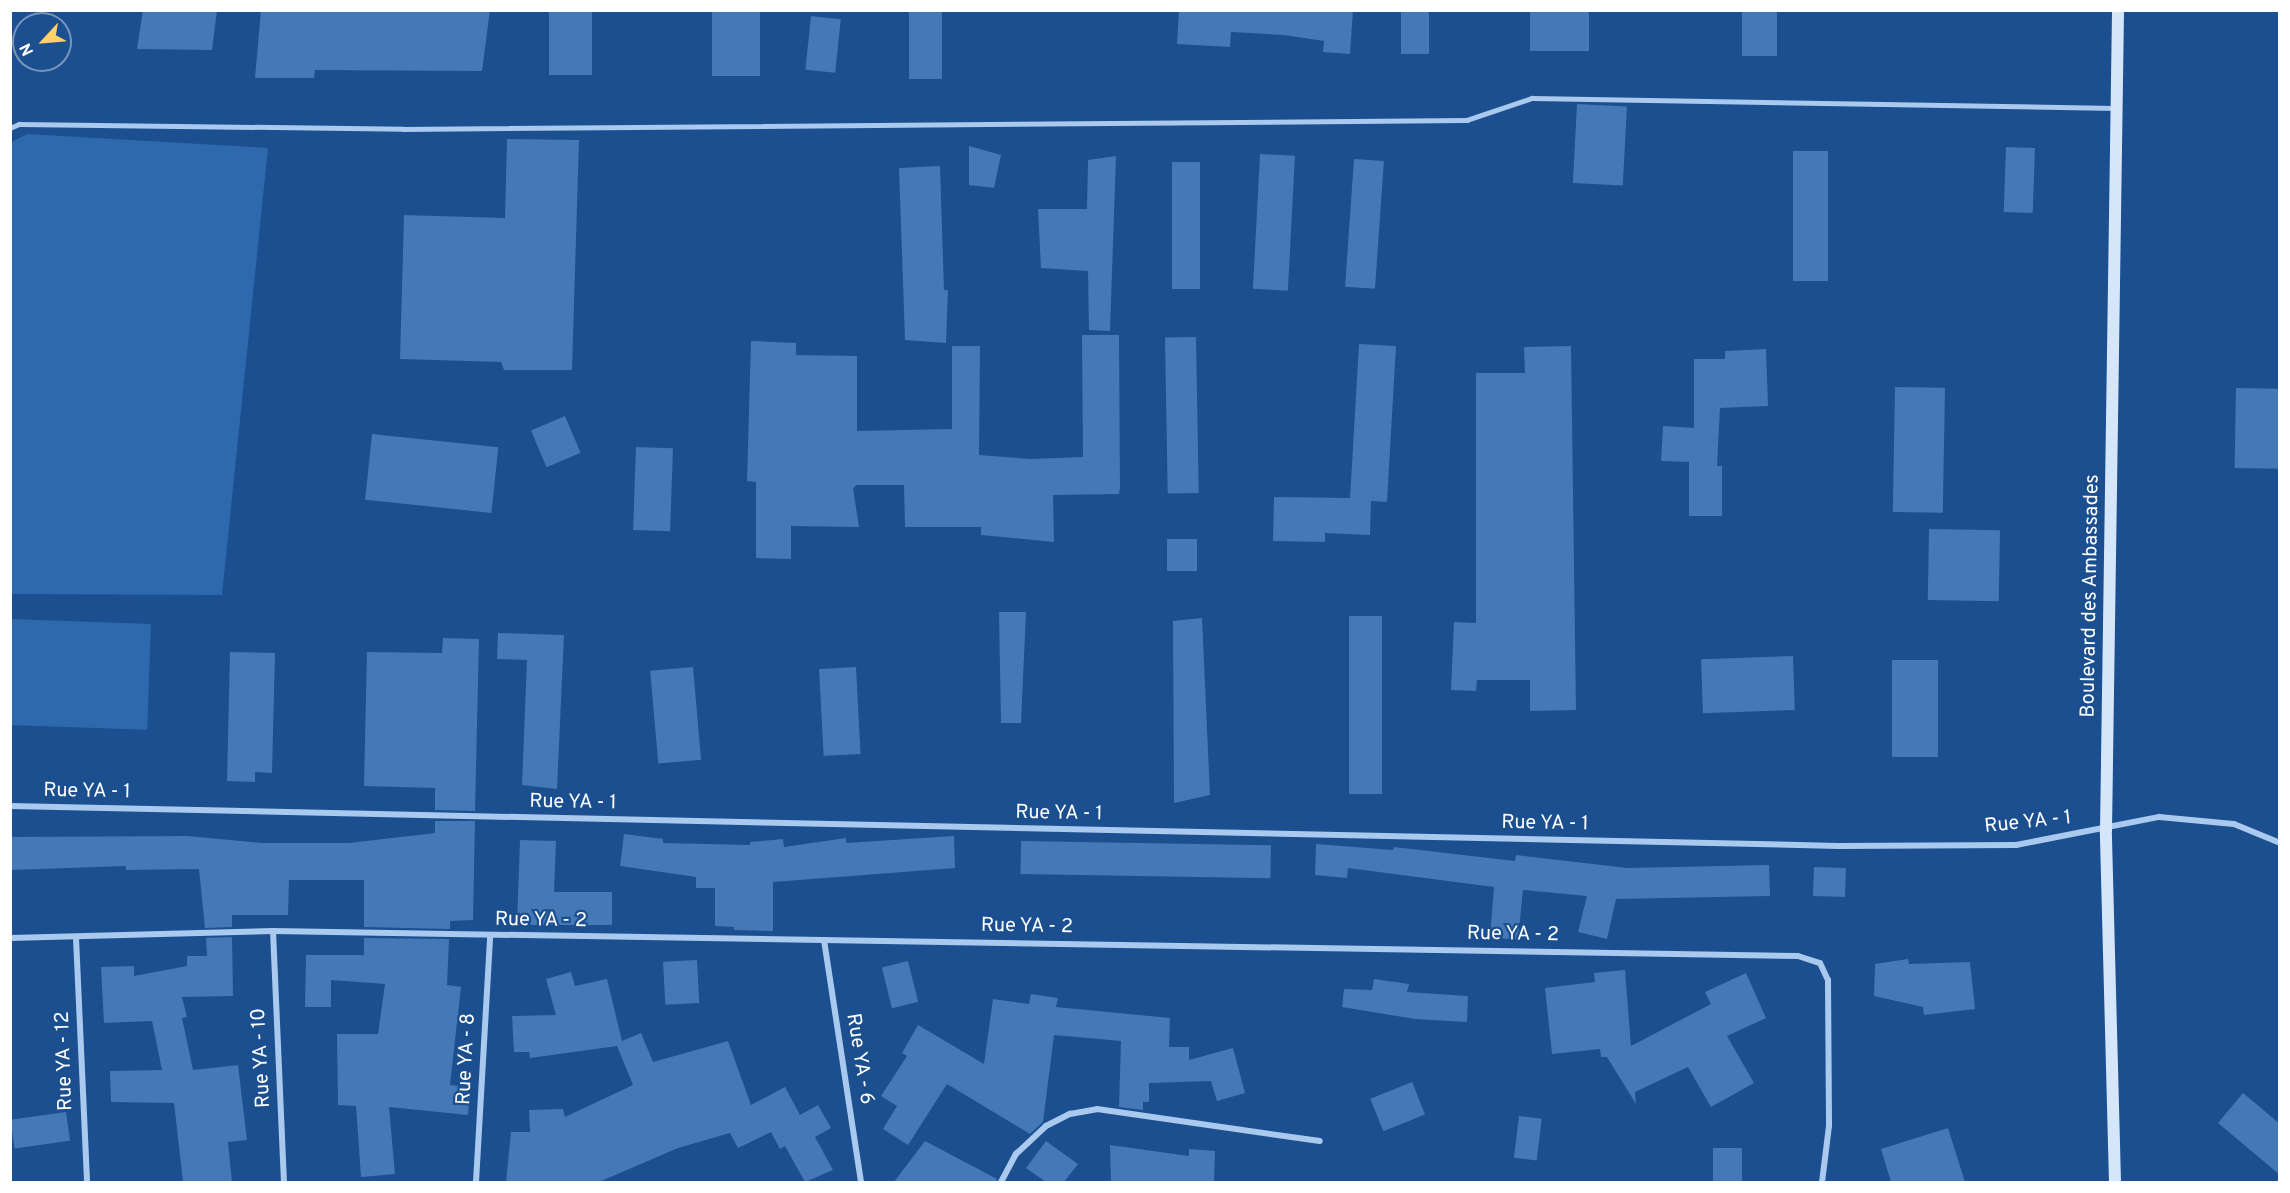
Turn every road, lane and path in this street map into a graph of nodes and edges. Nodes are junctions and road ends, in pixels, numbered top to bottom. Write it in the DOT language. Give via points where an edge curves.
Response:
graph roads {
  1 [pos="2118,10"];
  2 [pos="2117,108"];
  3 [pos="10,128"];
  4 [pos="10,806"];
  5 [pos="2106,830"];
  6 [pos="2280,843"];
  7 [pos="273,931"];
  8 [pos="490,937"];
  9 [pos="10,938"];
  10 [pos="76,938"];
  11 [pos="824,940"];
  12 [pos="1320,1141"];
  13 [pos="87,1182"];
  14 [pos="284,1182"];
  15 [pos="476,1182"];
  16 [pos="861,1182"];
  17 [pos="1001,1182"];
  18 [pos="1822,1182"];
  19 [pos="2115,1182"];
  1 -- 2 [label="main road, Boulevard des Ambassades"];
  2 -- 3 [label="lane" via="1532,98 1467,120 404,129 19,124"];
  2 -- 5 [label="main road, Boulevard des Ambassades"];
  4 -- 5 [label="street, Rue YA - 1" via="1839,846 2016,845"];
  5 -- 6 [label="street, Rue YA - 1" via="2159,817 2234,824"];
  5 -- 19 [label="main road, Boulevard des Ambassades"];
  7 -- 8 [label="street, Rue YA - 2"];
  7 -- 10 [label="street, Rue YA - 2"];
  7 -- 14 [label="street, Rue YA - 10"];
  8 -- 11 [label="street, Rue YA - 2"];
  8 -- 15 [label="street, Rue YA - 8"];
  9 -- 10 [label="street, Rue YA - 2"];
  10 -- 13 [label="street, Rue YA - 12"];
  11 -- 16 [label="street, Rue YA - 6"];
  11 -- 18 [label="street, Rue YA - 2" via="1811,958 1820,963 1828,980 1829,1126"];
  12 -- 17 [label="street" via="1097,1109 1070,1114 1047,1126 1016,1154"];
}
